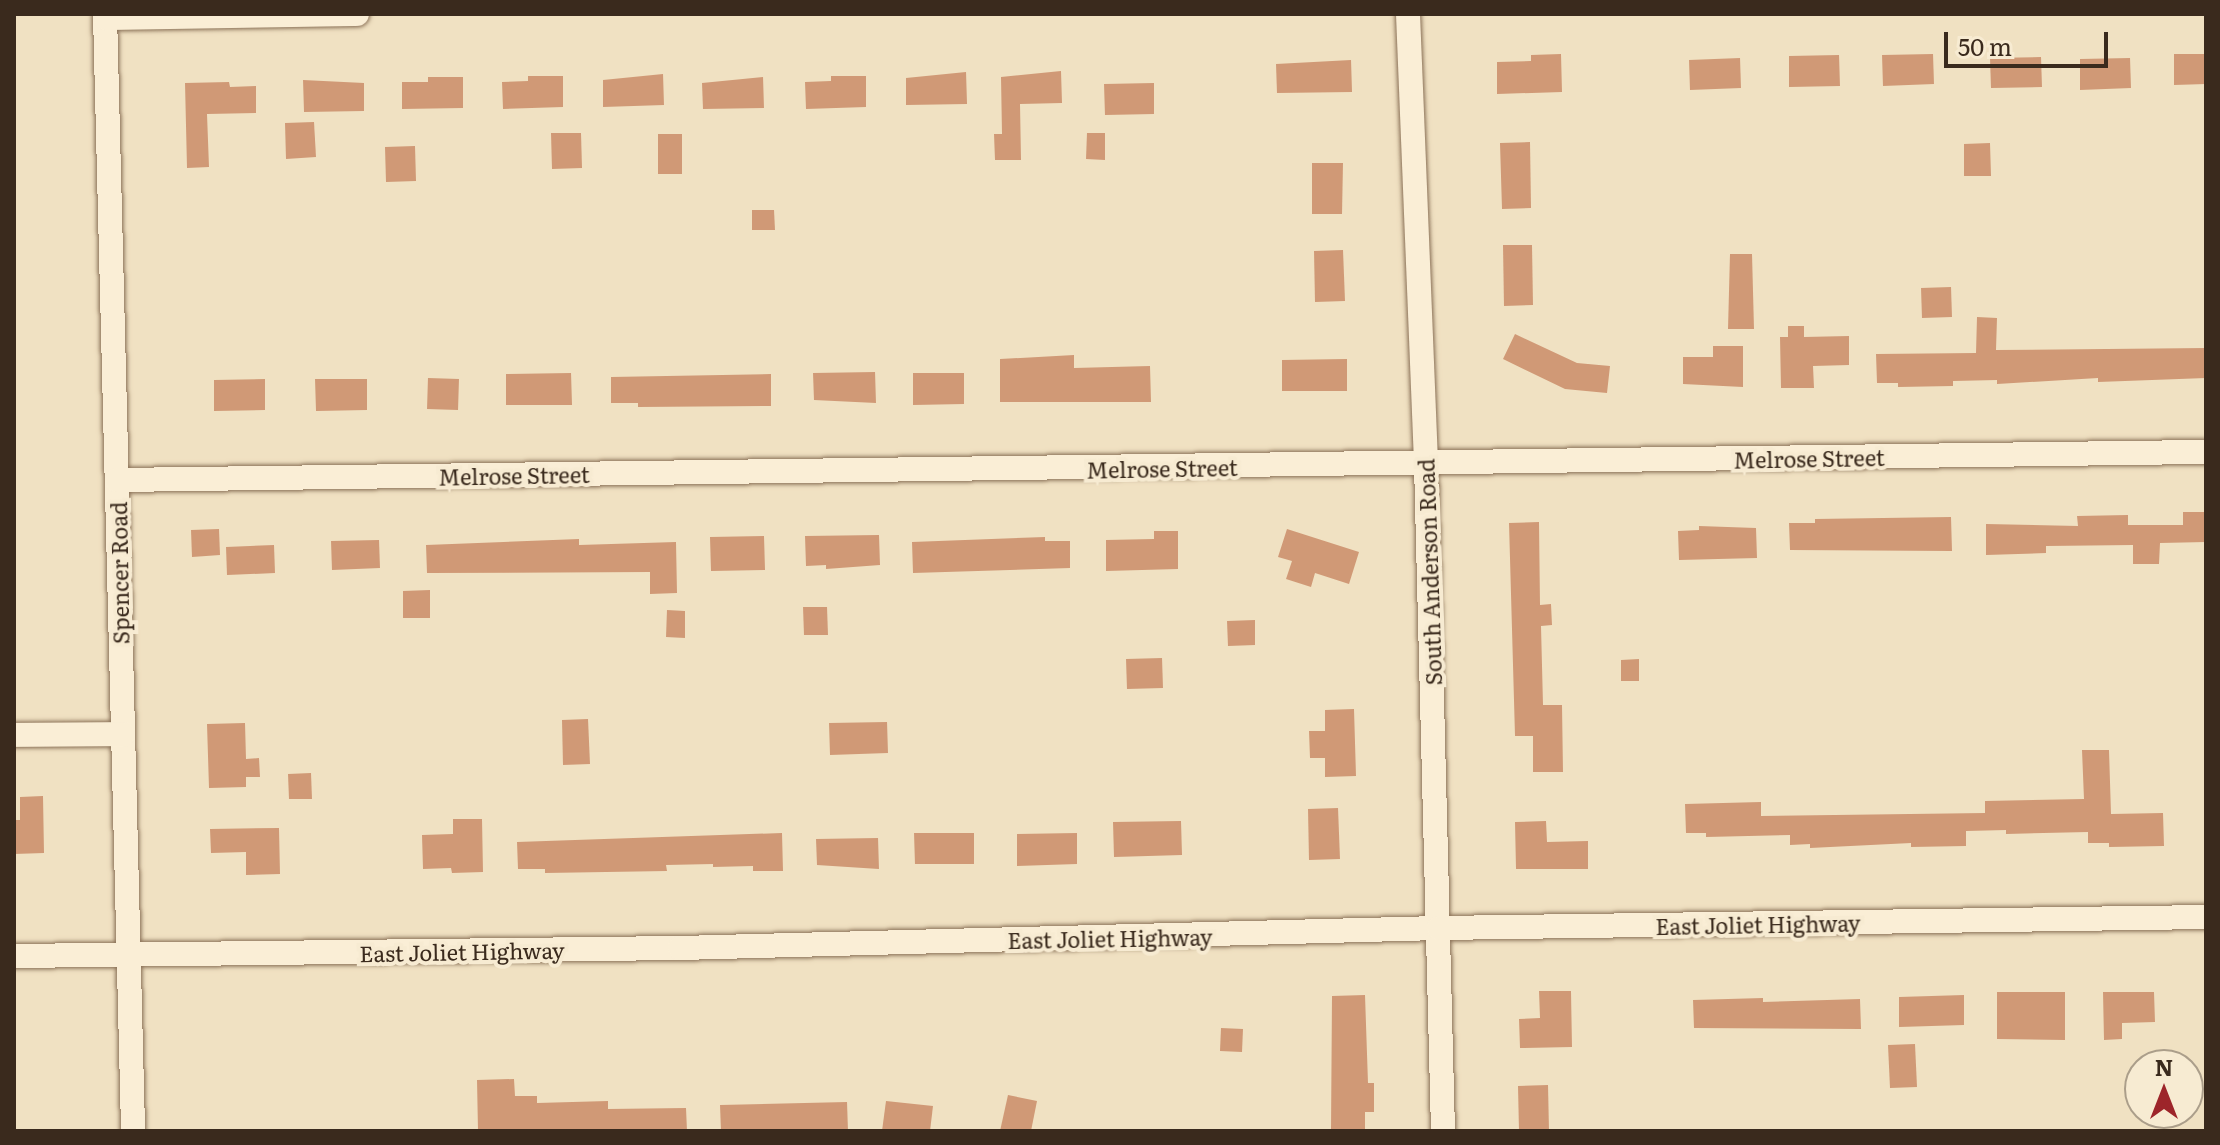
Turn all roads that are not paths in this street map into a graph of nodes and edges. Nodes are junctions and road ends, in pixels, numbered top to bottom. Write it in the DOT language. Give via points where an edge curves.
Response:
graph roads {
  1 [pos="357,14"];
  2 [pos="1408,14"];
  3 [pos="106,16"];
  4 [pos="2206,452"];
  5 [pos="1426,464"];
  6 [pos="117,480"];
  7 [pos="123,734"];
  8 [pos="14,735"];
  9 [pos="2206,917"];
  10 [pos="1439,928"];
  11 [pos="127,955"];
  12 [pos="14,956"];
  13 [pos="133,1131"];
  14 [pos="1443,1131"];
  1 -- 3 [label="street"];
  2 -- 5 [label="street, South Anderson Road"];
  3 -- 6 [label="street, Spencer Road"];
  4 -- 5 [label="street, Melrose Street"];
  5 -- 6 [label="street, Melrose Street"];
  5 -- 10 [label="street, South Anderson Road"];
  6 -- 7 [label="street, Spencer Road"];
  7 -- 8 [label="street"];
  7 -- 11 [label="street, Spencer Road"];
  9 -- 10 [label="street, East Joliet Highway"];
  10 -- 11 [label="street, East Joliet Highway" via="711,947"];
  10 -- 14 [label="street, South Anderson Road"];
  11 -- 12 [label="street, East Joliet Highway"];
  11 -- 13 [label="street, Spencer Road"];
}
